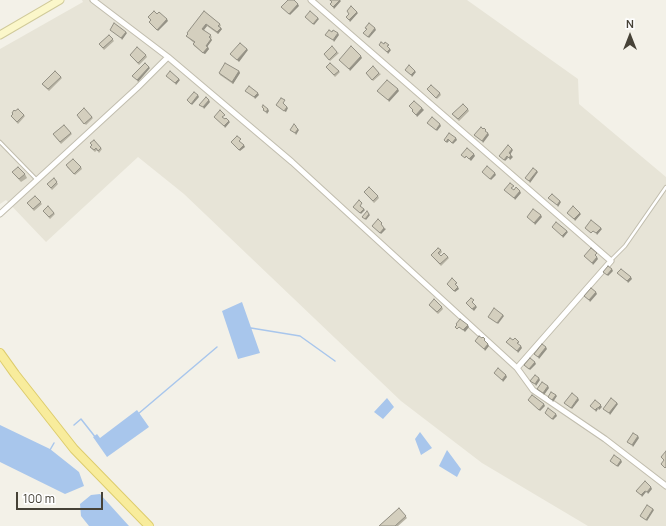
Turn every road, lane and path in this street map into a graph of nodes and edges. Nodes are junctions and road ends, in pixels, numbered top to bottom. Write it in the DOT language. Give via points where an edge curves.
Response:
graph roads {
  1 [pos="60,0"];
  2 [pos="93,0"];
  3 [pos="311,0"];
  4 [pos="0,35"];
  5 [pos="168,57"];
  6 [pos="0,142"];
  7 [pos="37,180"];
  8 [pos="666,187"];
  9 [pos="0,214"];
  10 [pos="611,261"];
  11 [pos="0,353"];
  12 [pos="517,368"];
  13 [pos="666,486"];
  14 [pos="149,526"];
  1 -- 4 [label="street"];
  2 -- 5 [label="street"];
  3 -- 10 [label="street"];
  5 -- 7 [label="street"];
  5 -- 12 [label="street" via="292,162"];
  6 -- 7 [label="lane"];
  7 -- 9 [label="street"];
  8 -- 10 [label="lane" via="625,246"];
  10 -- 12 [label="street"];
  11 -- 14 [label="main road" via="74,450"];
  12 -- 13 [label="street" via="533,390 605,439"];
}
